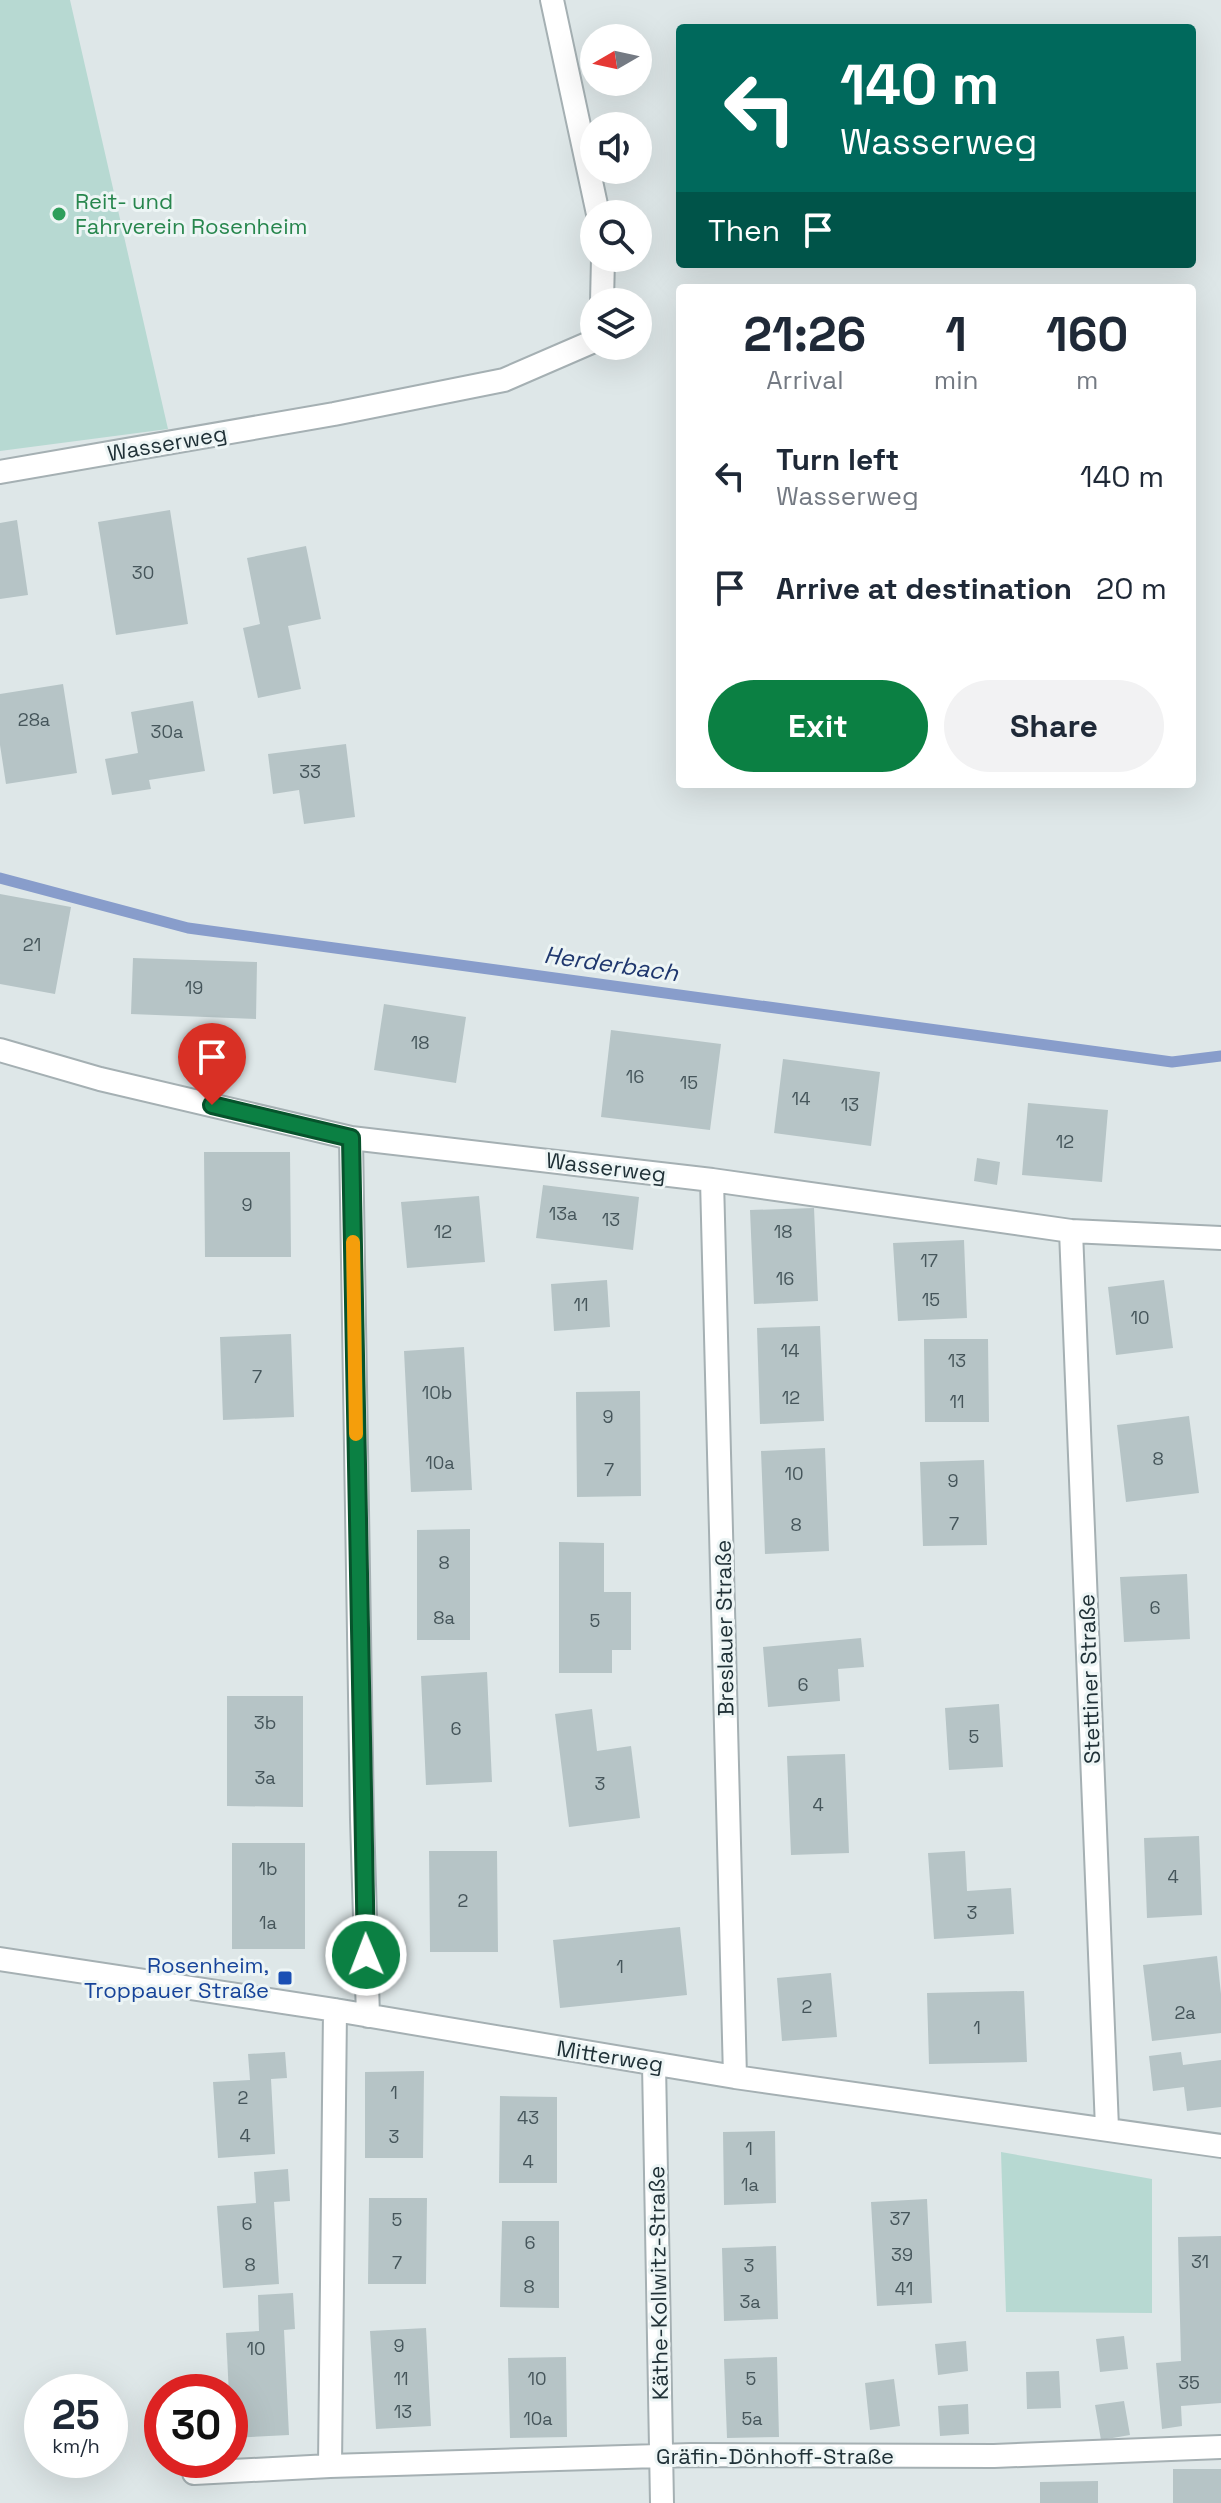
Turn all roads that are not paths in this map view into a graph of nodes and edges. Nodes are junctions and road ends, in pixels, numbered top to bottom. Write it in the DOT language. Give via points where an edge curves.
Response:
graph roads {
  1 [pos="552,0"];
  2 [pos="595,200"];
  3 [pos="580,347"];
  4 [pos="0,472"];
  5 [pos="0,1050"];
  6 [pos="351,1138"];
  7 [pos="712,1180"];
  8 [pos="1071,1231"];
  9 [pos="1221,1238"];
  10 [pos="0,1959"];
  11 [pos="335,2010"];
  12 [pos="368,2016"];
  13 [pos="654,2064"];
  14 [pos="735,2077"];
  15 [pos="1107,2128"];
  16 [pos="1221,2146"];
  17 [pos="1221,2447"];
  18 [pos="661,2456"];
  19 [pos="330,2466"];
  20 [pos="248,2470"];
  21 [pos="662,2503"];
  1 -- 2 [label="street"];
  3 -- 4 [label="street, Wasserweg" via="504,380"];
  5 -- 6 [label="street, Wasserweg"];
  6 -- 7 [label="street, Wasserweg"];
  6 -- 12 [label="street"];
  7 -- 8 [label="street, Wasserweg"];
  7 -- 14 [label="street, Breslauer Straße"];
  8 -- 9 [label="street, Wasserweg"];
  8 -- 15 [label="street, Stettiner Straße"];
  10 -- 11 [label="street, Mitterweg"];
  11 -- 12 [label="street, Mitterweg"];
  11 -- 19 [label="street"];
  12 -- 13 [label="street, Mitterweg"];
  13 -- 14 [label="street, Mitterweg"];
  13 -- 18 [label="street, Käthe-Kollwitz-Straße"];
  14 -- 15 [label="street, Mitterweg"];
  15 -- 16 [label="street, Mitterweg"];
  17 -- 18 [label="street, Gräfin-Dönhoff-Straße" via="994,2456"];
  18 -- 19 [label="street, Gräfin-Dönhoff-Straße"];
  18 -- 21 [label="street, Käthe-Kollwitz-Straße"];
  19 -- 20 [label="street, Gräfin-Dönhoff-Straße"];
}
